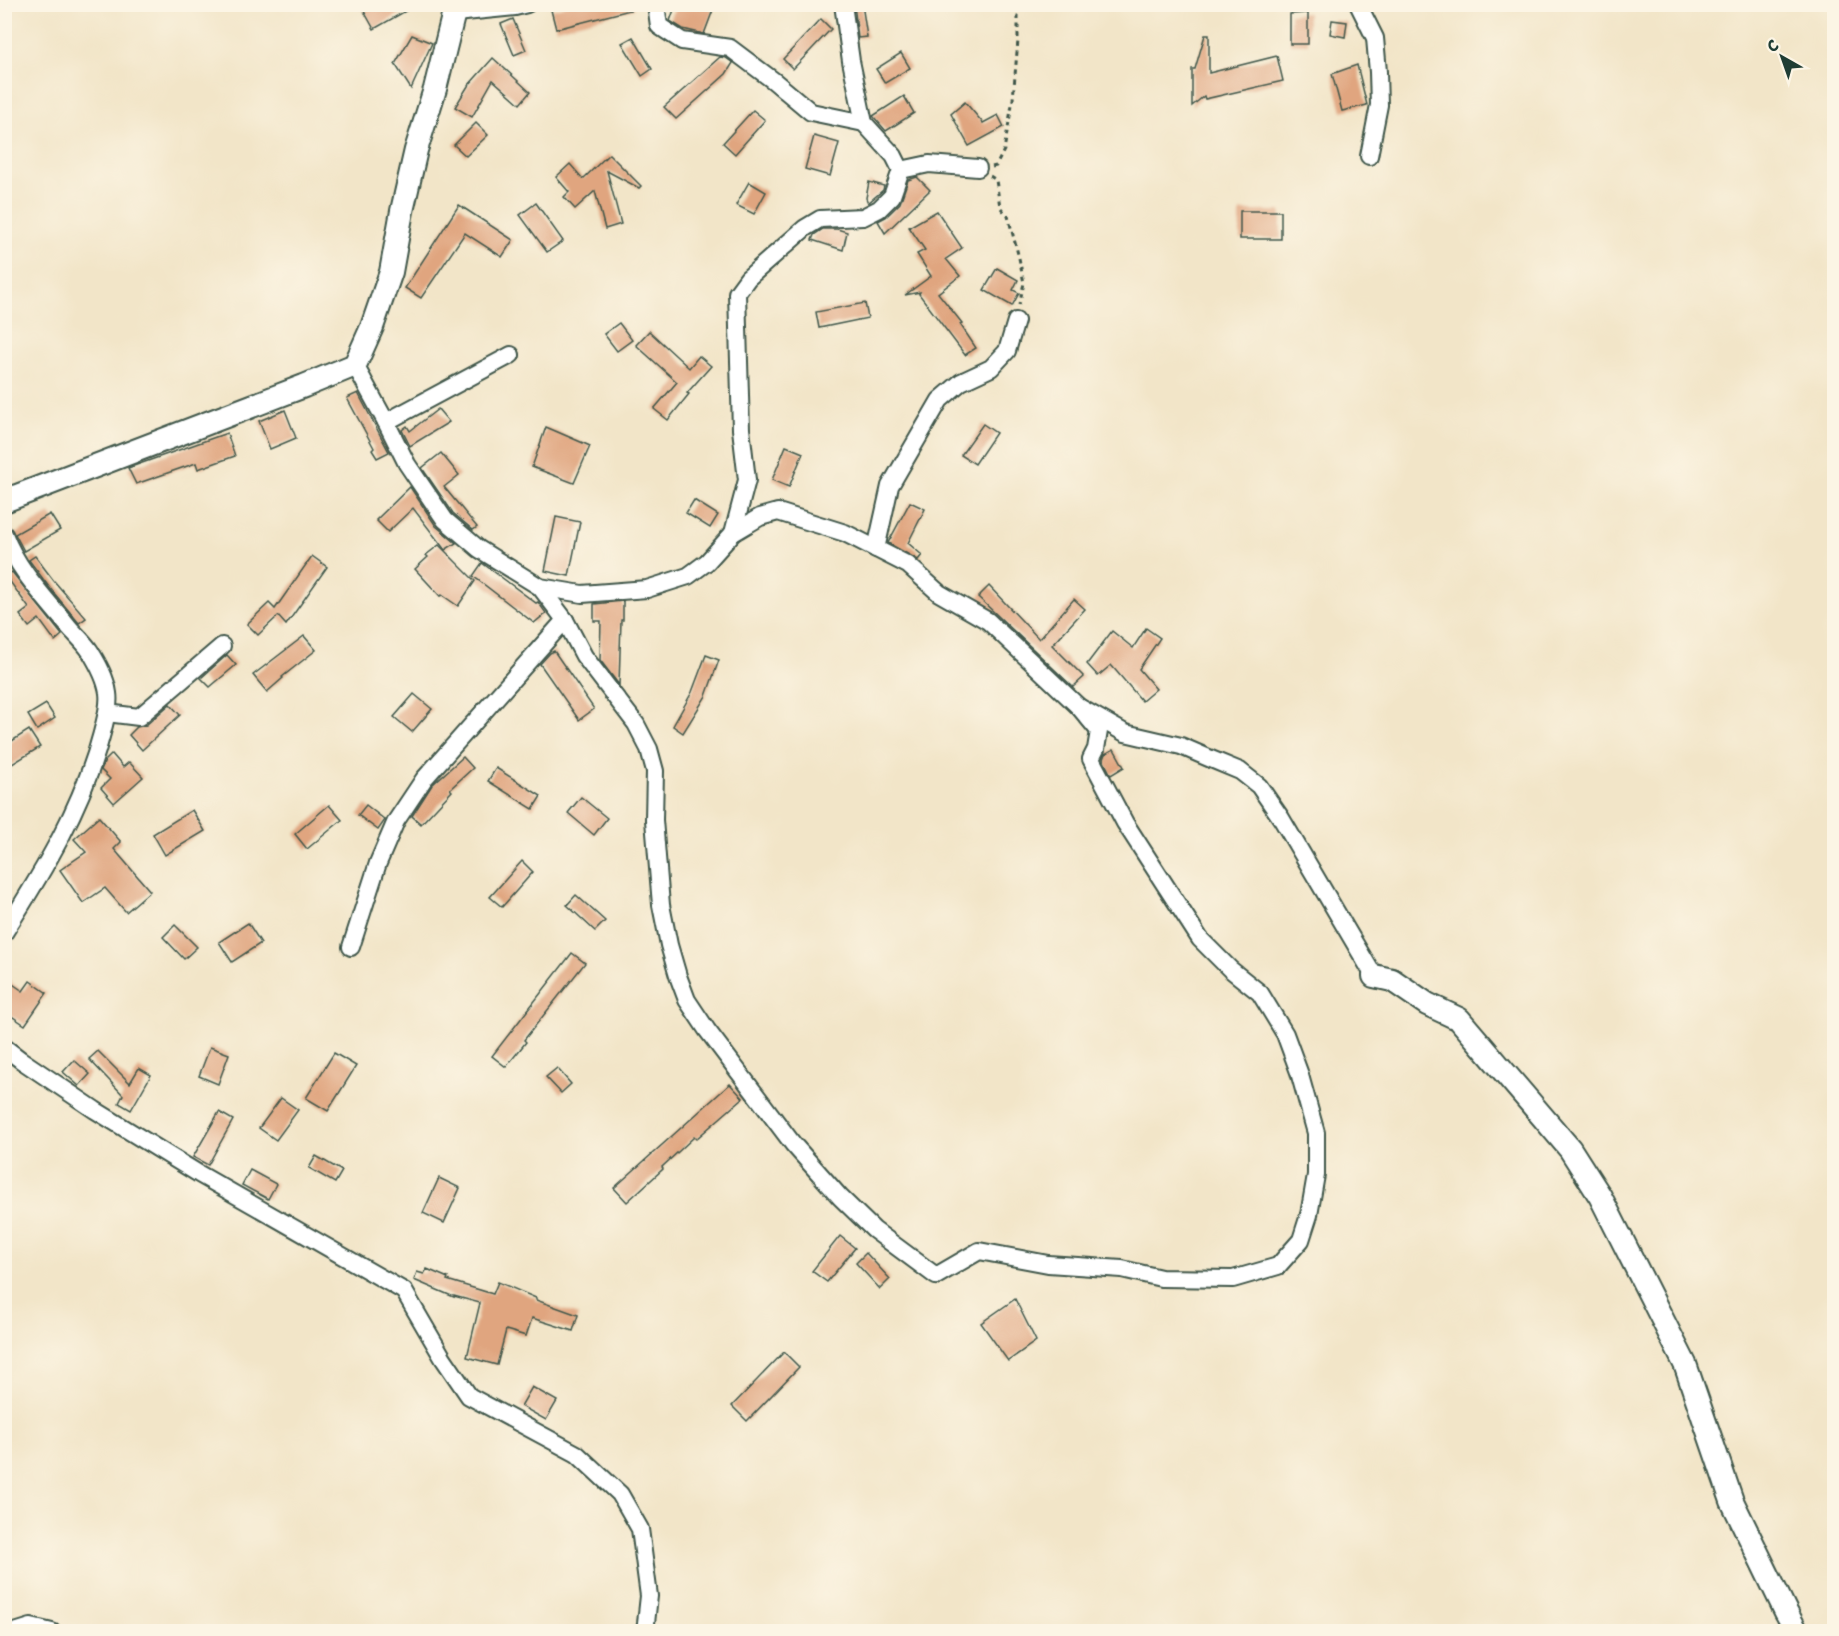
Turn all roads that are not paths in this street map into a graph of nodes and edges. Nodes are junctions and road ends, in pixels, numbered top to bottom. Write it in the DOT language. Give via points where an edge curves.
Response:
graph roads {
  1 [pos="526,4"];
  2 [pos="656,4"];
  3 [pos="843,4"];
  4 [pos="1358,4"];
  5 [pos="456,9"];
  6 [pos="864,123"];
  7 [pos="1369,156"];
  8 [pos="978,168"];
  9 [pos="901,170"];
  10 [pos="1016,321"];
  11 [pos="511,356"];
  12 [pos="355,364"];
  13 [pos="386,422"];
  14 [pos="4,501"];
  15 [pos="733,533"];
  16 [pos="4,534"];
  17 [pos="876,549"];
  18 [pos="540,587"];
  19 [pos="565,620"];
  20 [pos="222,646"];
  21 [pos="1080,707"];
  22 [pos="107,713"];
  23 [pos="4,933"];
  24 [pos="351,947"];
  25 [pos="1374,976"];
  26 [pos="4,1047"];
  27 [pos="15,1632"];
  28 [pos="52,1632"];
  29 [pos="645,1632"];
  30 [pos="1797,1632"];
  1 -- 5 [label="street"];
  2 -- 6 [label="street" via="659,26 682,41 730,48 811,112"];
  3 -- 6 [label="street"];
  4 -- 7 [label="street" via="1374,38 1378,72 1379,105"];
  5 -- 12 [label="street" via="416,150 391,273"];
  6 -- 9 [label="street" via="894,156"];
  8 -- 9 [label="street" via="929,164"];
  9 -- 15 [label="street" via="892,196 879,209 863,217 819,219 812,223 737,292 741,429 747,480"];
  10 -- 17 [label="street" via="1007,351 991,368 961,382 940,400 890,486"];
  11 -- 13 [label="street"];
  12 -- 13 [label="street"];
  12 -- 14 [label="street"];
  13 -- 18 [label="street" via="407,464 446,520 480,549"];
  15 -- 17 [label="street" via="777,512 845,533"];
  15 -- 18 [label="street" via="688,576 646,589 582,594"];
  16 -- 22 [label="street" via="31,580 89,650 105,679"];
  17 -- 21 [label="street" via="908,565 939,593 988,621"];
  18 -- 19 [label="street"];
  19 -- 21 [label="street" via="584,656 636,724 649,749 655,771 654,820 661,905 687,1000 794,1144 874,1230 936,1276 979,1251 1048,1264 1122,1269 1161,1278 1233,1279 1278,1266 1300,1240 1310,1215 1316,1175 1316,1133 1299,1072 1285,1034 1260,993 1200,939 1131,831 1091,759 1099,731"];
  19 -- 24 [label="street" via="424,779 401,813 378,863"];
  20 -- 22 [label="street" via="139,717"];
  21 -- 25 [label="street" via="1125,733 1181,746 1240,771 1259,786"];
  22 -- 23 [label="street" via="95,760 77,805 47,864"];
  25 -- 30 [label="street" via="1392,980 1427,1004 1459,1019 1570,1149 1594,1187 1685,1364 1732,1501"];
  26 -- 29 [label="street" via="95,1110 190,1168 404,1291 469,1395 577,1454 620,1494 640,1529 649,1596"];
  27 -- 28 [label="street" via="31,1627"];
}
